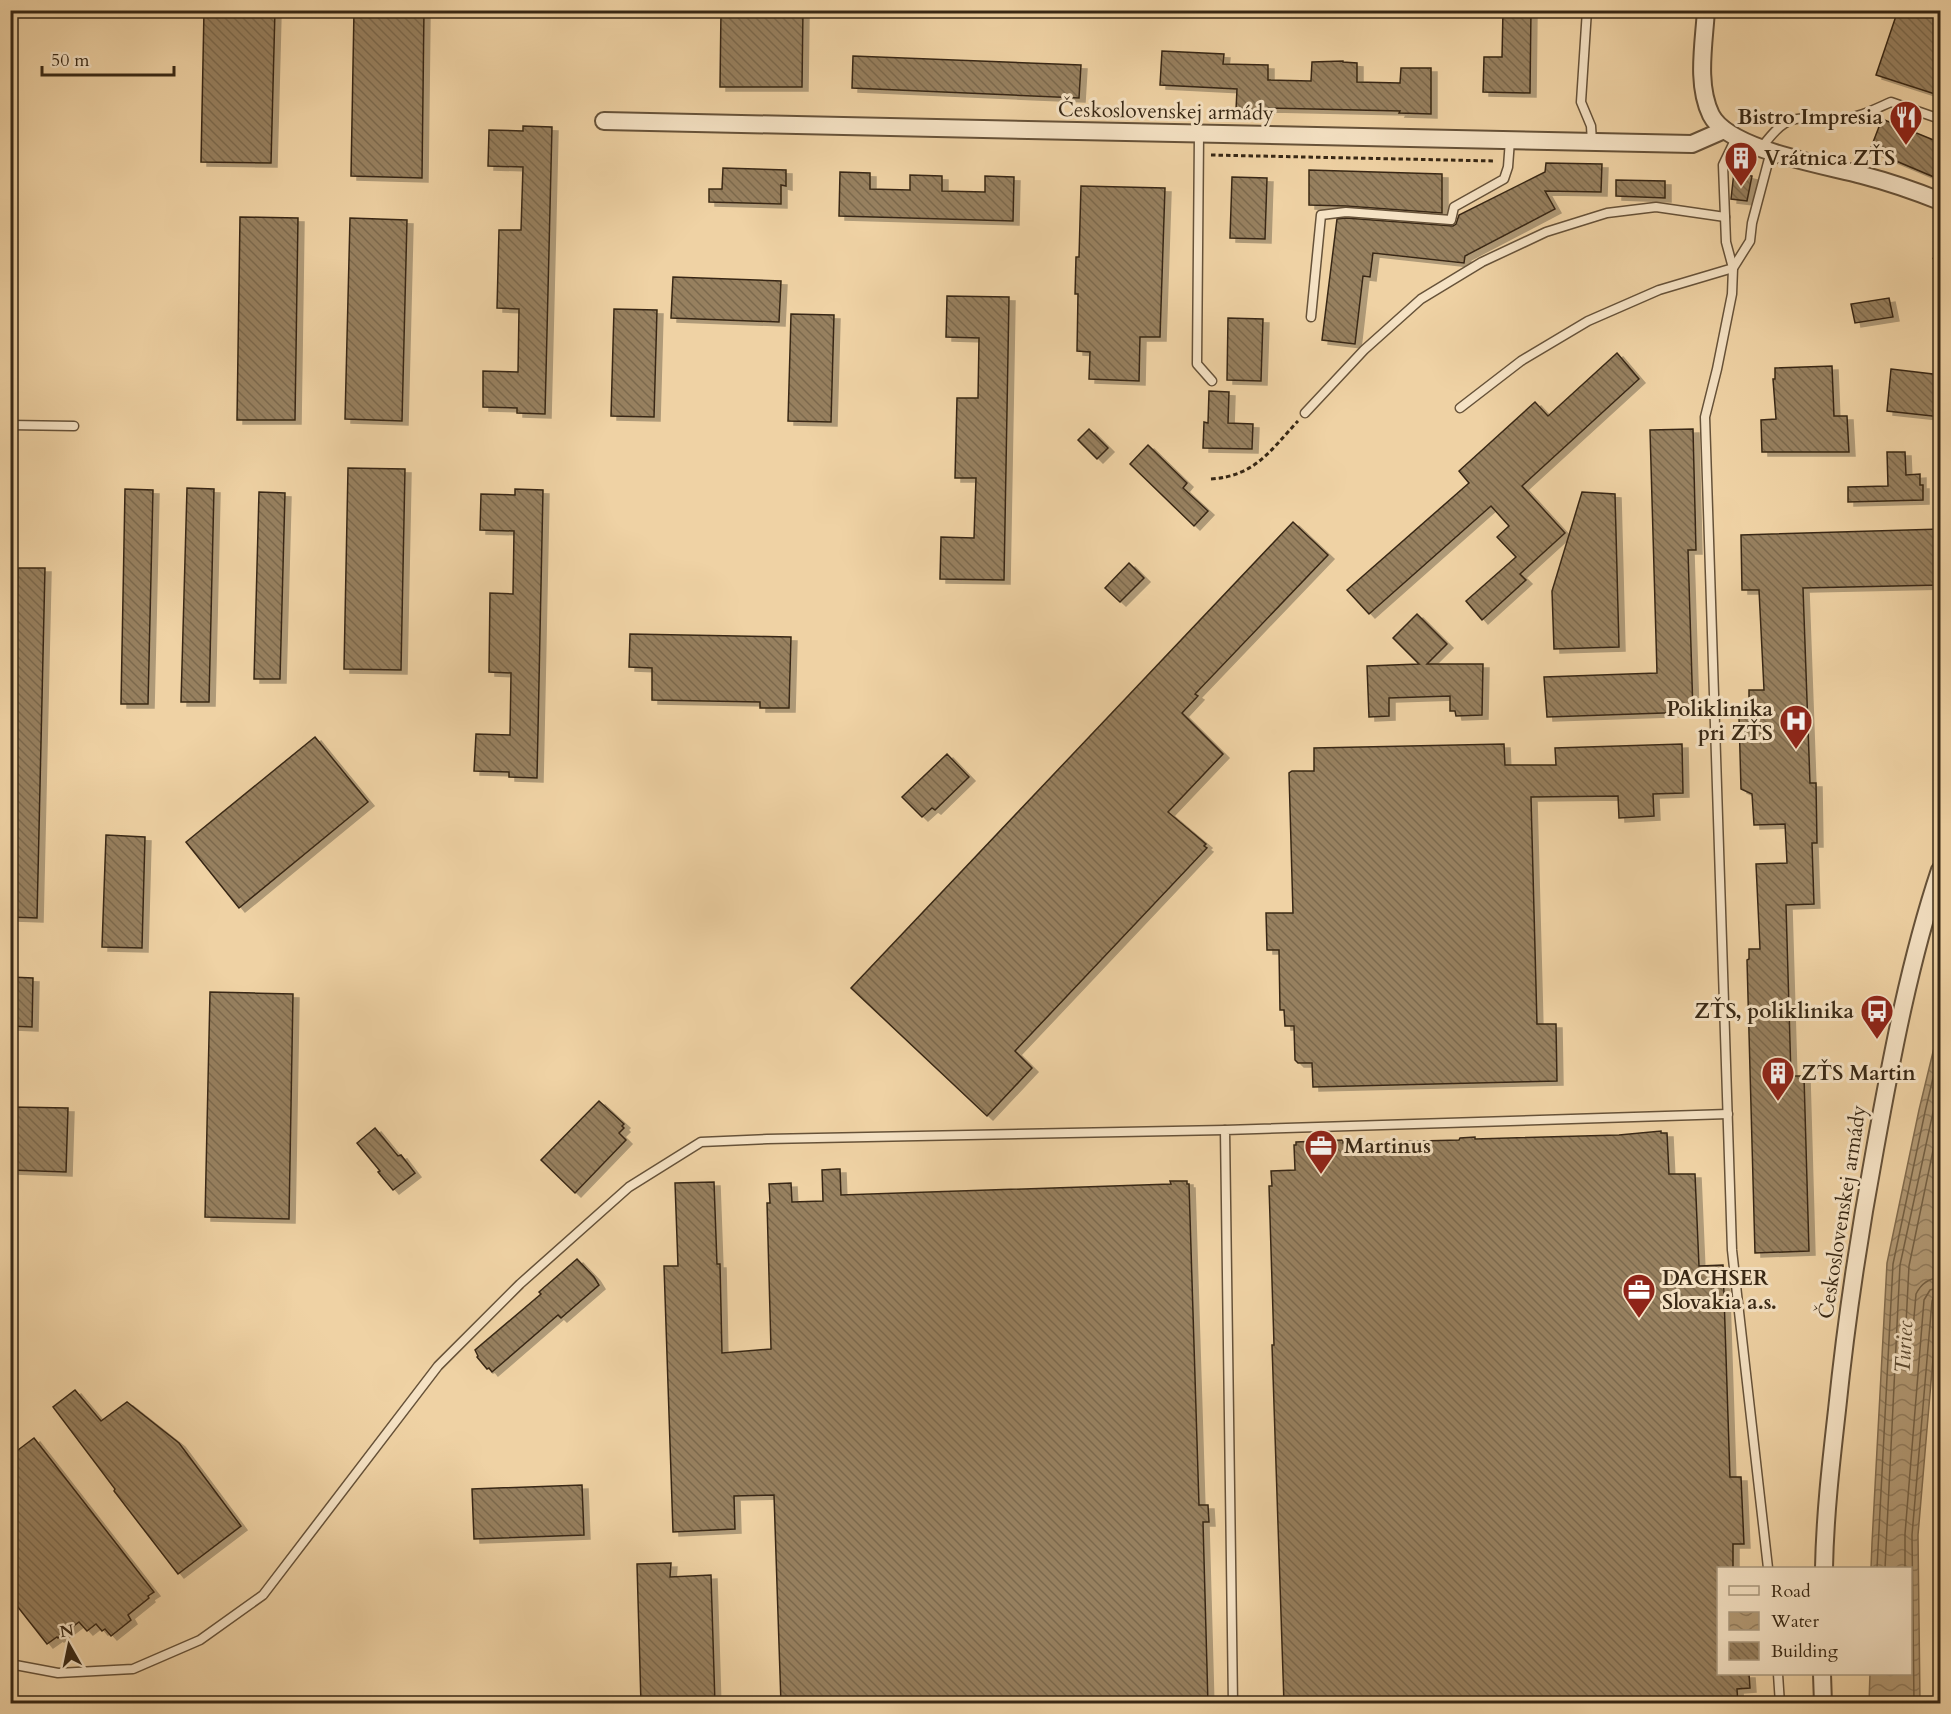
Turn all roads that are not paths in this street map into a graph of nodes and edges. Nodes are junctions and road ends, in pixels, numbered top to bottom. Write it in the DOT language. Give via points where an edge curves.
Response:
graph roads {
  1 [pos="1587,10"];
  2 [pos="1706,10"];
  3 [pos="1941,119"];
  4 [pos="604,121"];
  5 [pos="1200,134"];
  6 [pos="1730,134"];
  7 [pos="1510,140"];
  8 [pos="1592,142"];
  9 [pos="1766,149"];
  10 [pos="1941,201"];
  11 [pos="1725,217"];
  12 [pos="1733,268"];
  13 [pos="1311,317"];
  14 [pos="1212,381"];
  15 [pos="1460,408"];
  16 [pos="1305,413"];
  17 [pos="10,425"];
  18 [pos="74,426"];
  19 [pos="1941,870"];
  20 [pos="1728,1114"];
  21 [pos="1225,1130"];
  22 [pos="1768,1567"];
  23 [pos="1824,1567"];
  24 [pos="10,1664"];
  25 [pos="1778,1675"];
  26 [pos="1822,1675"];
  27 [pos="1233,1704"];
  28 [pos="1780,1704"];
  29 [pos="1823,1704"];
  1 -- 8 [label="lane" via="1581,102 1591,126"];
  2 -- 6 [label="street" via="1704,93 1713,118"];
  3 -- 9 [label="lane" via="1891,102 1842,119 1789,121 1777,130"];
  4 -- 5 [label="street, Československej armády"];
  5 -- 7 [label="street, Československej armády"];
  5 -- 14 [label="lane" via="1197,364"];
  6 -- 8 [label="street, Československej armády" via="1692,144"];
  6 -- 9 [label="street"];
  6 -- 11 [label="lane" via="1723,165"];
  7 -- 8 [label="street, Československej armády"];
  7 -- 13 [label="lane" via="1504,179 1454,207 1451,220 1346,212 1321,215"];
  9 -- 10 [label="street"];
  9 -- 12 [label="lane" via="1750,241"];
  11 -- 12 [label="lane"];
  11 -- 16 [label="lane" via="1656,207 1607,213 1546,232 1482,262 1421,299 1364,350"];
  12 -- 15 [label="lane" via="1659,290 1588,321 1521,361"];
  12 -- 20 [label="lane" via="1732,294 1705,417"];
  17 -- 18 [label="lane"];
  19 -- 23 [label="street, Československej armády" via="1927,911 1889,1071 1864,1208 1846,1325 1829,1479"];
  20 -- 21 [label="lane"];
  20 -- 22 [label="lane" via="1732,1250"];
  21 -- 24 [label="lane" via="701,1142 629,1188 520,1284 438,1366 264,1595 200,1640 133,1669 58,1673"];
  21 -- 27 [label="lane"];
  25 -- 28 [label="lane"];
  26 -- 29 [label="street"];
}
